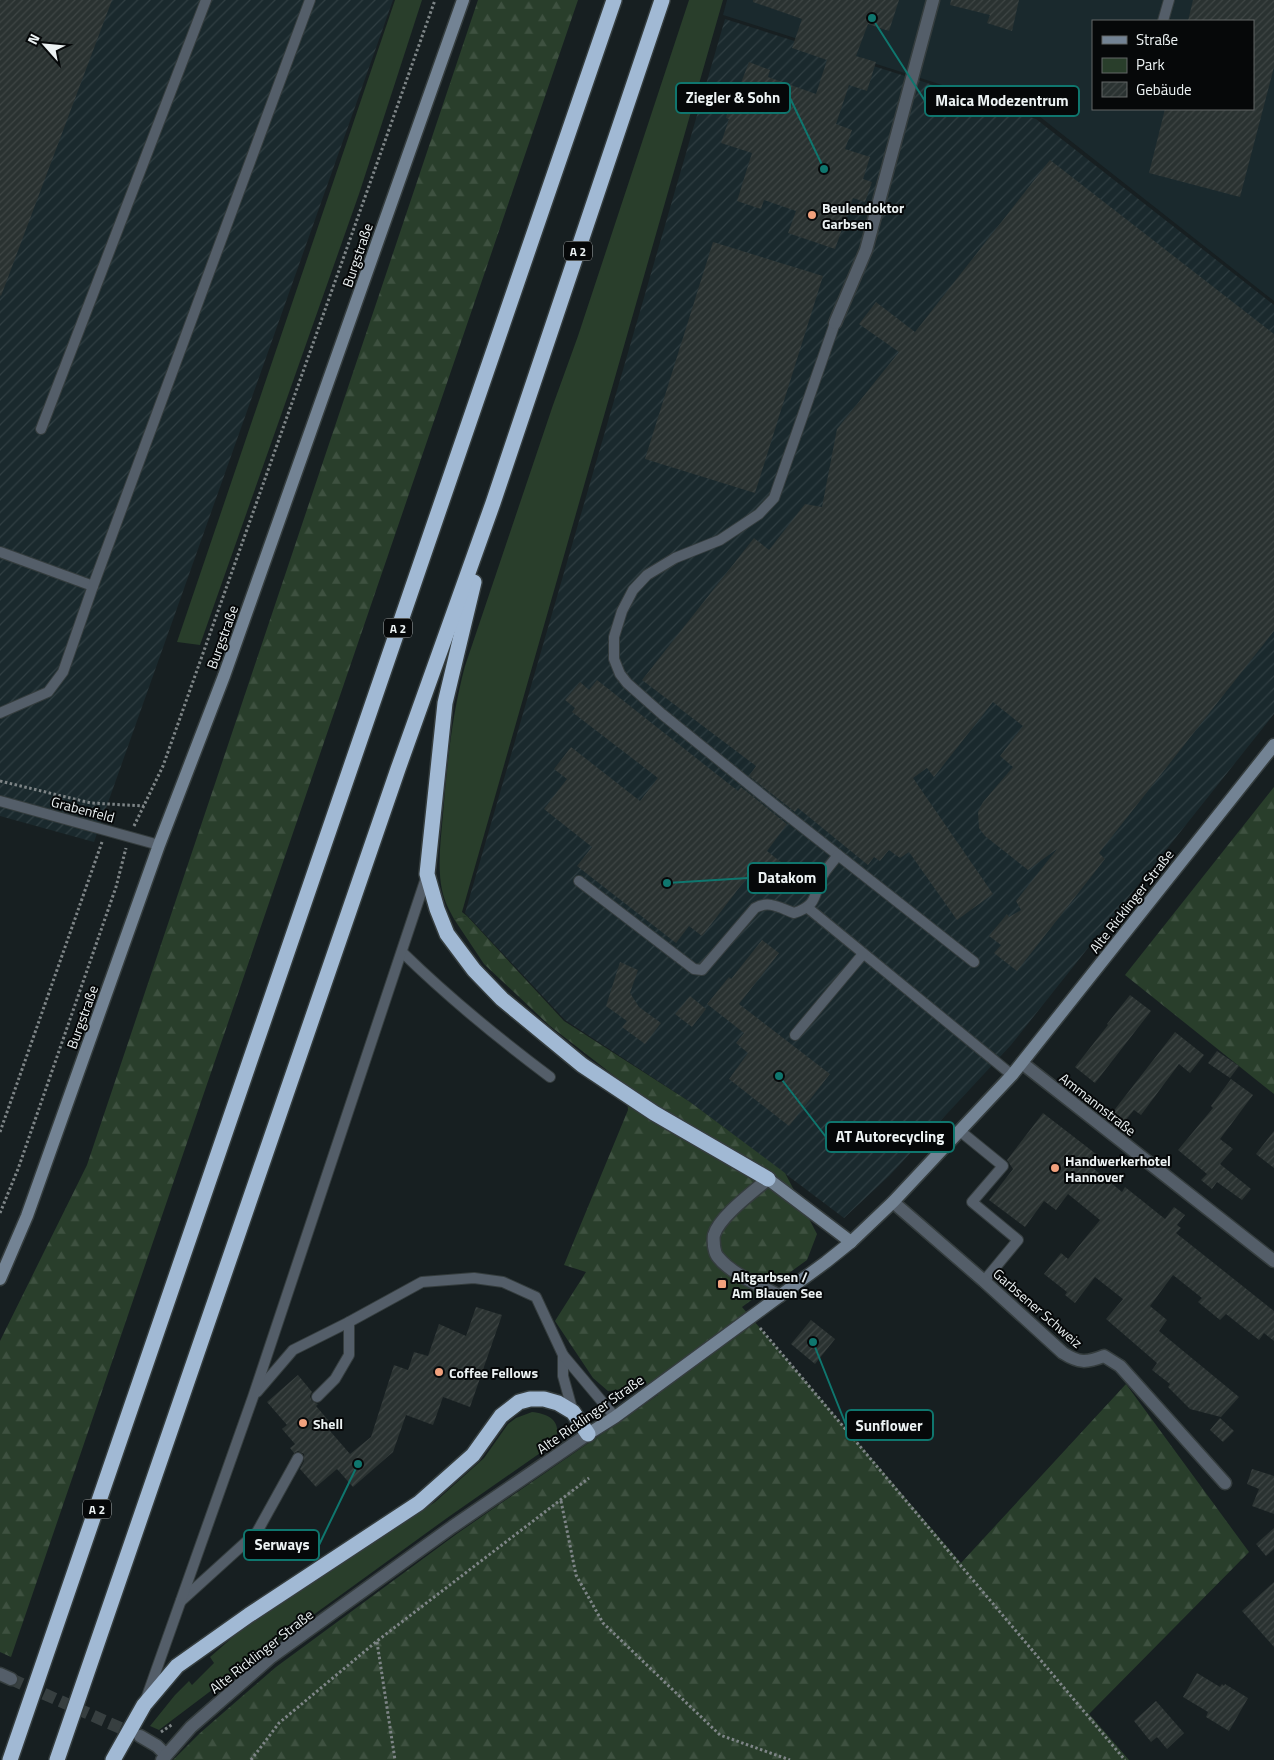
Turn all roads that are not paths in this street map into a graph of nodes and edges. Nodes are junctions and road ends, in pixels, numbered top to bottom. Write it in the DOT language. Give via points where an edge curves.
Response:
graph roads {
  1 [pos="206,0"];
  2 [pos="310,0"];
  3 [pos="463,0"];
  4 [pos="614,0"];
  5 [pos="662,0"];
  6 [pos="933,0"];
  7 [pos="1169,0"];
  8 [pos="1163,20"];
  9 [pos="835,323"];
  10 [pos="41,429"];
  11 [pos="493,502"];
  12 [pos="0,552"];
  13 [pos="94,586"];
  14 [pos="0,713"];
  15 [pos="1274,745"];
  16 [pos="0,801"];
  17 [pos="159,844"];
  18 [pos="838,855"];
  19 [pos="427,874"];
  20 [pos="579,880"];
  21 [pos="808,908"];
  22 [pos="402,952"];
  23 [pos="863,954"];
  24 [pos="974,962"];
  25 [pos="795,1035"];
  26 [pos="1022,1063"];
  27 [pos="1012,1075"];
  28 [pos="550,1077"];
  29 [pos="960,1131"];
  30 [pos="768,1180"];
  31 [pos="893,1202"];
  32 [pos="850,1242"];
  33 [pos="1274,1261"];
  34 [pos="0,1280"];
  35 [pos="984,1281"];
  36 [pos="780,1296"];
  37 [pos="349,1322"];
  38 [pos="562,1355"];
  39 [pos="253,1397"];
  40 [pos="317,1397"];
  41 [pos="572,1412"];
  42 [pos="615,1417"];
  43 [pos="588,1434"];
  44 [pos="298,1458"];
  45 [pos="1225,1483"];
  46 [pos="181,1601"];
  47 [pos="144,1705"];
  48 [pos="140,1736"];
  49 [pos="164,1757"];
  50 [pos="10,1760"];
  51 [pos="57,1760"];
  52 [pos="113,1760"];
  1 -- 10 [label="lane"];
  2 -- 13 [label="lane"];
  3 -- 17 [label="street, Burgstraße" via="224,676"];
  4 -- 50 [label="highway, A 2"];
  5 -- 11 [label="highway, A 2"];
  6 -- 9 [label="street" via="866,250"];
  7 -- 8 [label="lane"];
  9 -- 18 [label="lane" via="774,498 760,514 720,540 675,558 647,575 633,590 622,611 614,637 614,659 627,684"];
  11 -- 19 [label="highway" via="445,703"];
  11 -- 51 [label="highway, A 2"];
  12 -- 13 [label="lane"];
  13 -- 14 [label="lane" via="63,672 48,692"];
  15 -- 26 [label="street, Alte Ricklinger Straße"];
  16 -- 17 [label="lane, Grabenfeld"];
  17 -- 34 [label="street, Burgstraße" via="27,1216"];
  18 -- 21 [label="lane" via="824,874 816,900"];
  18 -- 24 [label="lane"];
  19 -- 22 [label="lane"];
  19 -- 30 [label="highway" via="447,934 474,970 502,999 582,1065 654,1113"];
  20 -- 21 [label="lane" via="694,969 702,970 755,908 770,904 794,913"];
  21 -- 23 [label="lane"];
  22 -- 28 [label="lane" via="507,1045"];
  22 -- 39 [label="lane"];
  23 -- 25 [label="lane"];
  23 -- 27 [label="lane"];
  26 -- 27 [label="street, Alte Ricklinger Straße"];
  26 -- 33 [label="street, Ammannstraße"];
  27 -- 29 [label="street, Alte Ricklinger Straße"];
  29 -- 31 [label="street, Alte Ricklinger Straße"];
  29 -- 35 [label="lane" via="1003,1166 972,1202 1018,1240"];
  30 -- 32 [label="street"];
  30 -- 36 [label="street" via="719,1226 714,1246 716,1255 734,1271"];
  31 -- 32 [label="street, Alte Ricklinger Straße"];
  31 -- 35 [label="street, Garbsener Schweiz"];
  32 -- 36 [label="street, Alte Ricklinger Straße"];
  35 -- 45 [label="street, Garbsener Schweiz" via="1063,1353 1076,1361 1091,1361 1104,1356 1120,1366"];
  36 -- 42 [label="street, Alte Ricklinger Straße"];
  37 -- 38 [label="lane" via="422,1282 474,1278 503,1282 536,1297"];
  37 -- 39 [label="lane" via="293,1350"];
  37 -- 40 [label="lane" via="349,1355 335,1379"];
  38 -- 41 [label="lane" via="563,1376"];
  38 -- 42 [label="lane"];
  39 -- 46 [label="lane"];
  41 -- 43 [label="highway"];
  41 -- 47 [label="highway" via="544,1399 519,1402 501,1416 473,1455 419,1503 177,1666"];
  42 -- 43 [label="street, Alte Ricklinger Straße"];
  43 -- 49 [label="street, Alte Ricklinger Straße" via="270,1658 191,1727"];
  44 -- 46 [label="lane" via="257,1532"];
  46 -- 47 [label="lane"];
  47 -- 52 [label="highway"];
  48 -- 49 [label="street" via="157,1746"];
}
